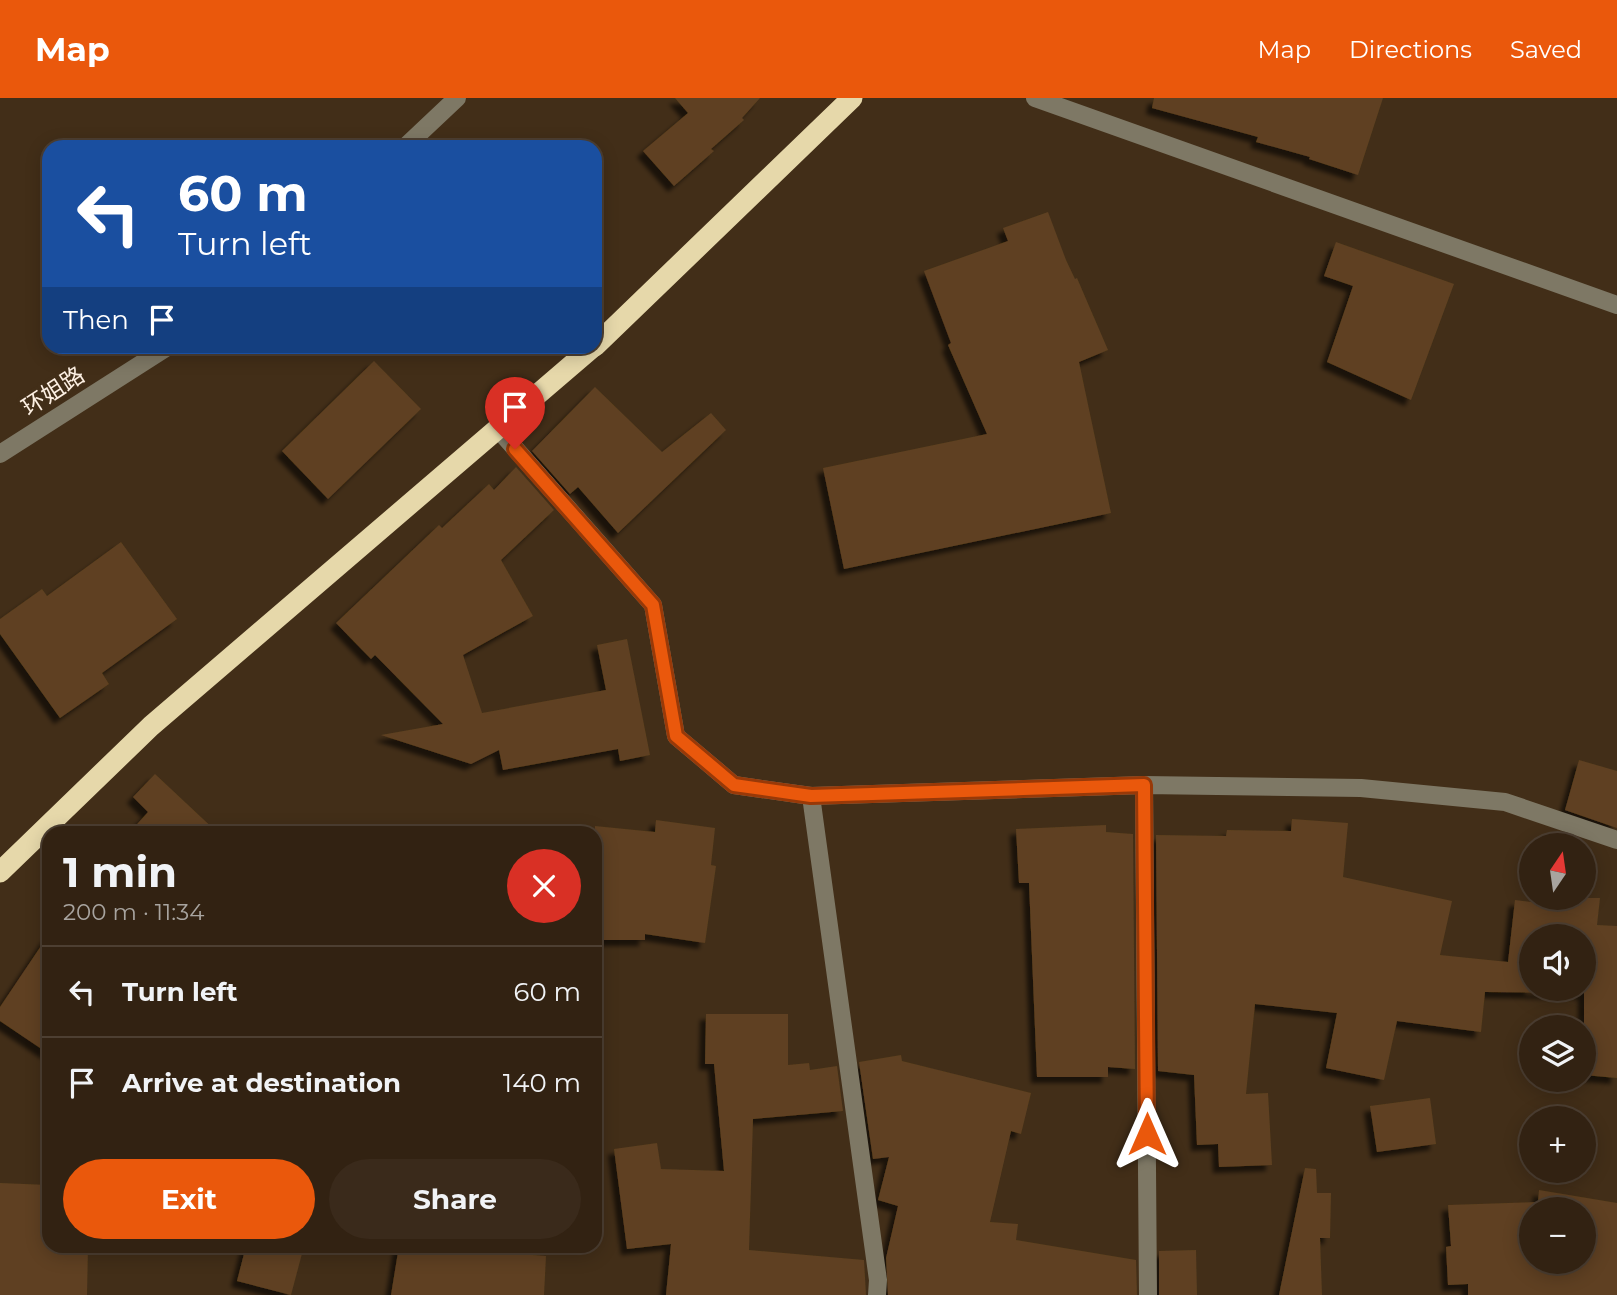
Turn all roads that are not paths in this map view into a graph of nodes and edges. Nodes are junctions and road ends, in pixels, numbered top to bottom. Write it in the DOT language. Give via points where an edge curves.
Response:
graph roads {
  1 [pos="457,98"];
  2 [pos="852,98"];
  3 [pos="1035,98"];
  4 [pos="412,140"];
  5 [pos="1617,305"];
  6 [pos="602,339"];
  7 [pos="156,354"];
  8 [pos="586,354"];
  9 [pos="498,429"];
  10 [pos="0,454"];
  11 [pos="1144,785"];
  12 [pos="811,796"];
  13 [pos="48,826"];
  14 [pos="42,832"];
  15 [pos="1617,840"];
  16 [pos="0,873"];
  17 [pos="877,1295"];
  18 [pos="1148,1295"];
  1 -- 4 [label="street"];
  2 -- 6 [label="highway"];
  3 -- 5 [label="street"];
  7 -- 10 [label="street, 环姐路"];
  8 -- 9 [label="highway"];
  9 -- 12 [label="street" via="653,605 676,736 734,785"];
  9 -- 13 [label="highway" via="151,726"];
  11 -- 12 [label="street"];
  11 -- 15 [label="street" via="1361,788 1505,802"];
  11 -- 18 [label="street"];
  12 -- 17 [label="street"];
  14 -- 16 [label="highway"];
}
